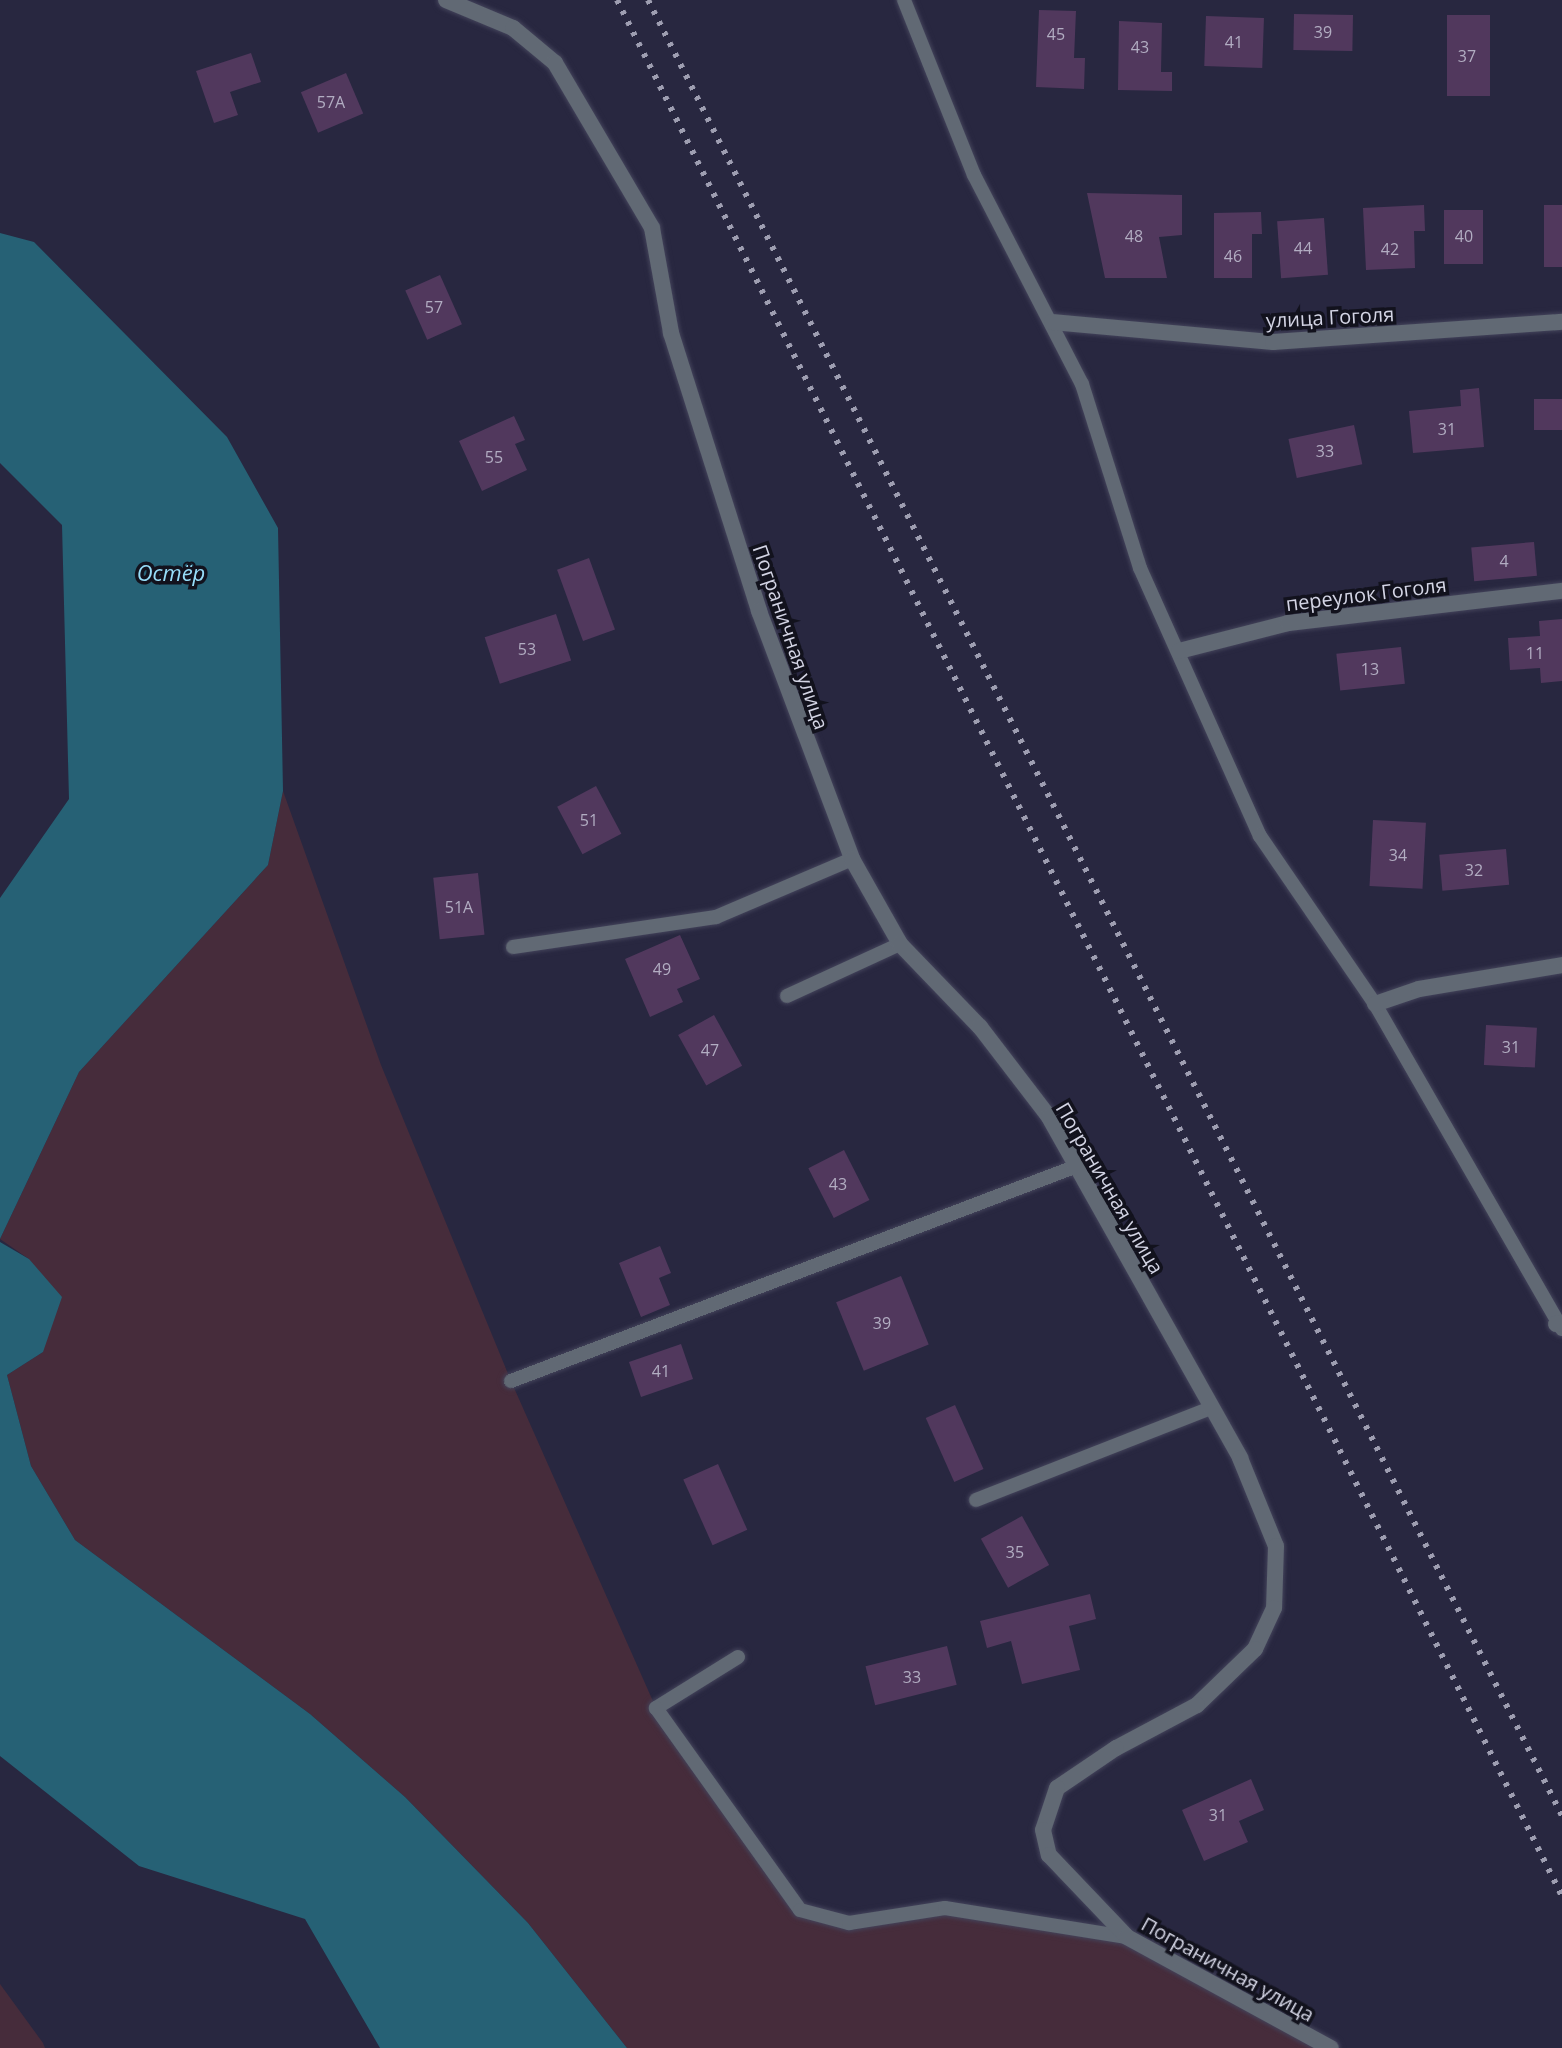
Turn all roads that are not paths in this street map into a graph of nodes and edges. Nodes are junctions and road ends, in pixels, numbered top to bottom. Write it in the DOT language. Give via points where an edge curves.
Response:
graph roads {
  1 [pos="446,0"];
  2 [pos="904,0"];
  3 [pos="1052,322"];
  4 [pos="1562,322"];
  5 [pos="1562,591"];
  6 [pos="1179,651"];
  7 [pos="852,859"];
  8 [pos="900,944"];
  9 [pos="513,947"];
  10 [pos="1562,965"];
  11 [pos="787,996"];
  12 [pos="1375,1004"];
  13 [pos="1077,1166"];
  14 [pos="1560,1325"];
  15 [pos="511,1381"];
  16 [pos="1211,1408"];
  17 [pos="976,1500"];
  18 [pos="738,1657"];
  19 [pos="1127,1937"];
  20 [pos="1331,2048"];
  1 -- 7 [label="street, Пограничная улица" via="513,28 555,63 652,228 671,333 759,611"];
  2 -- 3 [label="lane" via="974,175"];
  3 -- 4 [label="street, улица Гоголя" via="1273,342"];
  3 -- 6 [label="lane" via="1082,384 1140,568"];
  5 -- 6 [label="street, переулок Гоголя" via="1288,623"];
  6 -- 12 [label="lane" via="1260,836"];
  7 -- 8 [label="street, Пограничная улица"];
  7 -- 9 [label="lane" via="716,917"];
  8 -- 11 [label="lane"];
  8 -- 13 [label="street, Пограничная улица" via="980,1027 1049,1117"];
  10 -- 12 [label="street" via="1429,987"];
  12 -- 14 [label="lane"];
  13 -- 15 [label="lane"];
  13 -- 16 [label="street, Пограничная улица"];
  16 -- 17 [label="lane"];
  16 -- 19 [label="street, Пограничная улица" via="1240,1458 1276,1546 1274,1608 1255,1649 1197,1705 1116,1748 1057,1788 1043,1830 1049,1855"];
  18 -- 19 [label="lane" via="656,1708 800,1910 849,1923 945,1908"];
  19 -- 20 [label="street, Пограничная улица"];
}
